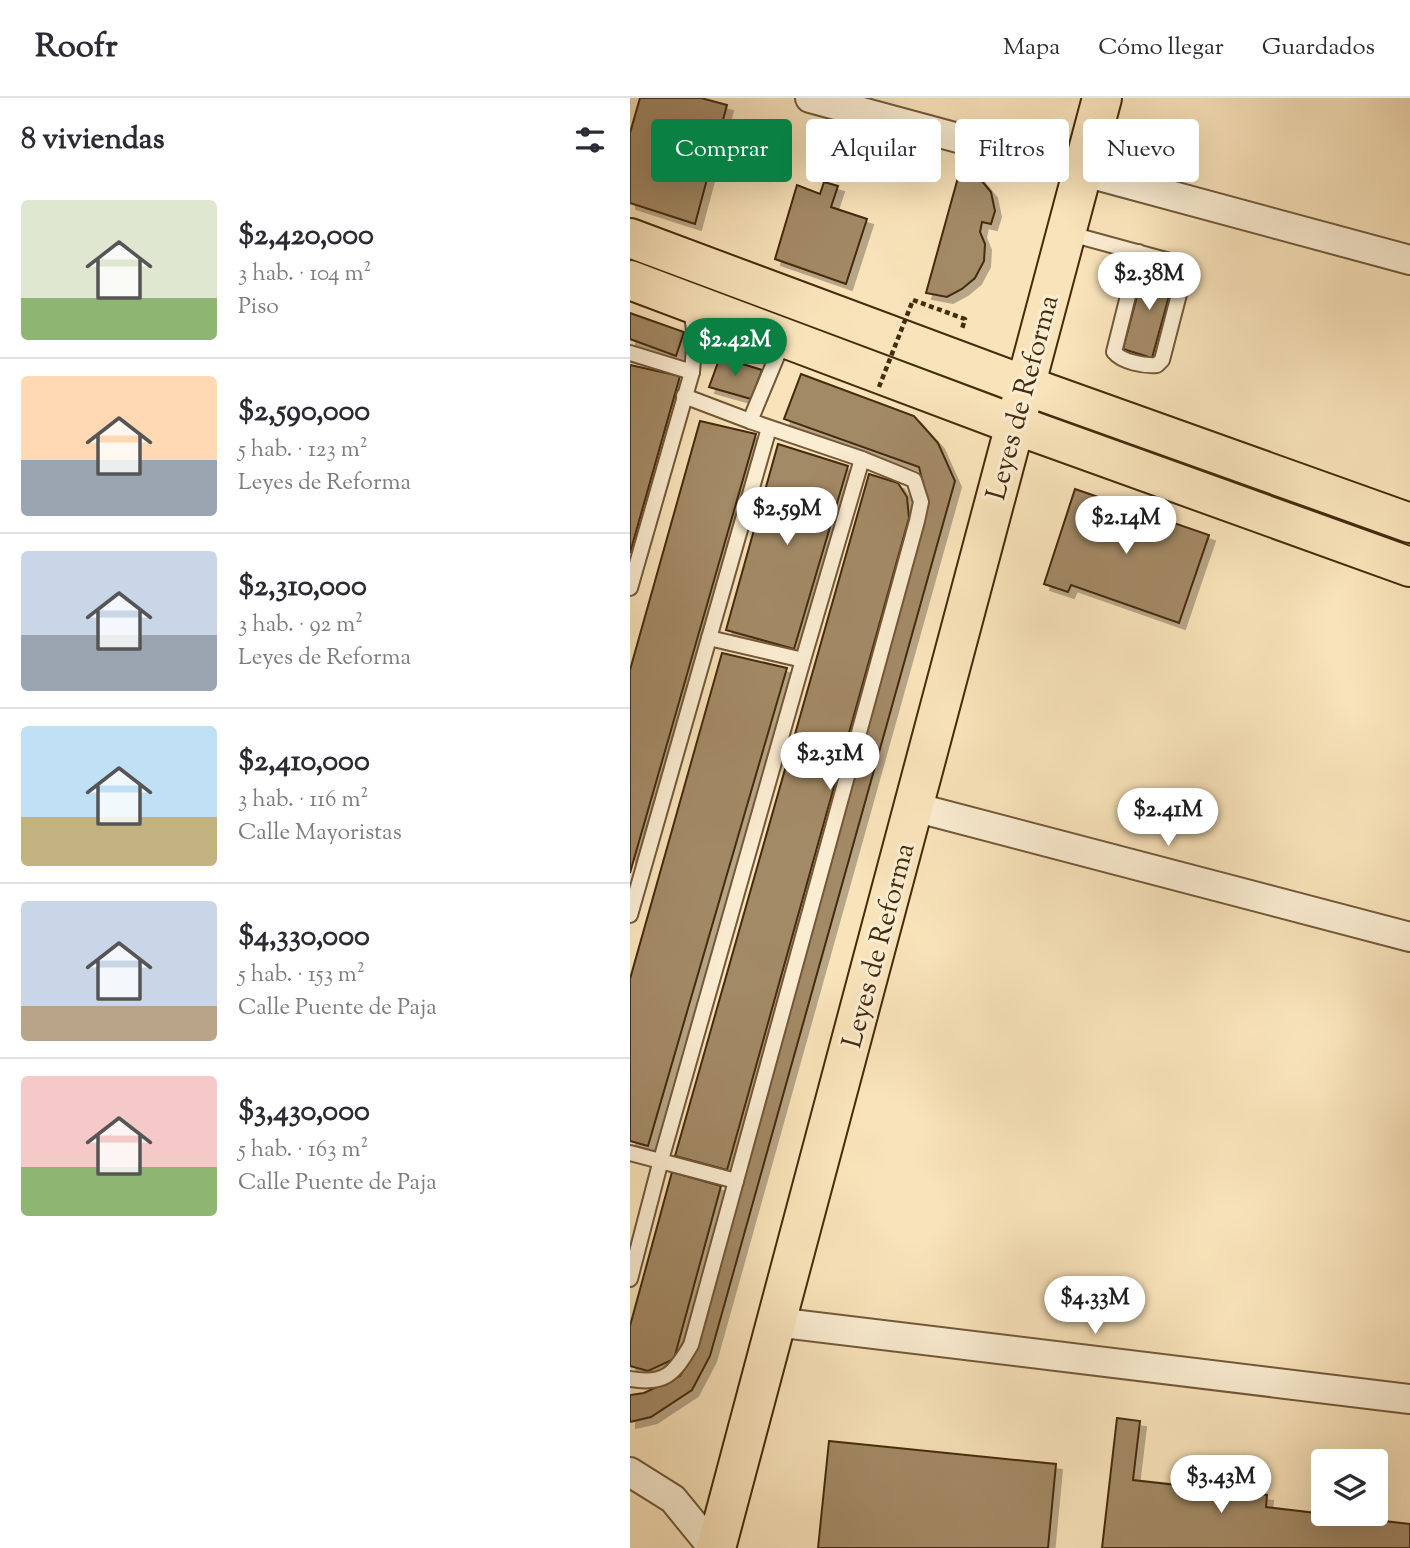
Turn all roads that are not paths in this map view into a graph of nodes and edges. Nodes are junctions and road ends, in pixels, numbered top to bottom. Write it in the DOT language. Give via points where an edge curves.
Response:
graph roads {
  1 [pos="810,98"];
  2 [pos="1102,98"];
  3 [pos="1082,171"];
  4 [pos="1065,233"];
  5 [pos="630,238"];
  6 [pos="1139,253"];
  7 [pos="1410,260"];
  8 [pos="630,280"];
  9 [pos="690,303"];
  10 [pos="785,338"];
  11 [pos="630,353"];
  12 [pos="692,372"];
  13 [pos="1024,385"];
  14 [pos="684,396"];
  15 [pos="750,421"];
  16 [pos="1013,424"];
  17 [pos="769,428"];
  18 [pos="862,459"];
  19 [pos="1410,523"];
  20 [pos="1410,567"];
  21 [pos="630,588"];
  22 [pos="709,638"];
  23 [pos="803,660"];
  24 [pos="914,807"];
  25 [pos="630,915"];
  26 [pos="1410,937"];
  27 [pos="630,1153"];
  28 [pos="661,1160"];
  29 [pos="736,1181"];
  30 [pos="630,1279"];
  31 [pos="775,1322"];
  32 [pos="630,1378"];
  33 [pos="1410,1399"];
  34 [pos="630,1472"];
  35 [pos="714,1548"];
  1 -- 3 [label="street"];
  2 -- 3 [label="main road, Leyes de Reforma"];
  3 -- 4 [label="main road, Leyes de Reforma"];
  3 -- 7 [label="street"];
  4 -- 6 [label="lane"];
  4 -- 13 [label="main road, Leyes de Reforma"];
  5 -- 13 [label="main road"];
  6 -- 6 [label="lane" via="1114,352 1118,357 1157,365 1184,275 1177,262"];
  8 -- 9 [label="main road"];
  9 -- 10 [label="main road"];
  9 -- 12 [label="lane" via="695,337"];
  10 -- 15 [label="lane"];
  10 -- 16 [label="main road"];
  11 -- 12 [label="lane"];
  12 -- 14 [label="lane"];
  13 -- 16 [label="main road, Leyes de Reforma"];
  13 -- 19 [label="main road"];
  14 -- 15 [label="lane"];
  14 -- 21 [label="lane"];
  15 -- 17 [label="lane"];
  16 -- 20 [label="main road"];
  16 -- 24 [label="main road, Leyes de Reforma"];
  17 -- 18 [label="lane"];
  17 -- 22 [label="lane"];
  18 -- 23 [label="lane"];
  18 -- 29 [label="lane" via="914,480 921,502"];
  22 -- 23 [label="lane"];
  22 -- 25 [label="lane"];
  23 -- 28 [label="lane"];
  24 -- 26 [label="street"];
  24 -- 31 [label="main road, Leyes de Reforma"];
  27 -- 28 [label="lane"];
  28 -- 29 [label="lane"];
  28 -- 30 [label="lane"];
  29 -- 32 [label="lane" via="691,1345 676,1370 653,1383"];
  31 -- 33 [label="street"];
  31 -- 35 [label="main road, Leyes de Reforma"];
  34 -- 35 [label="street" via="673,1499"];
}
